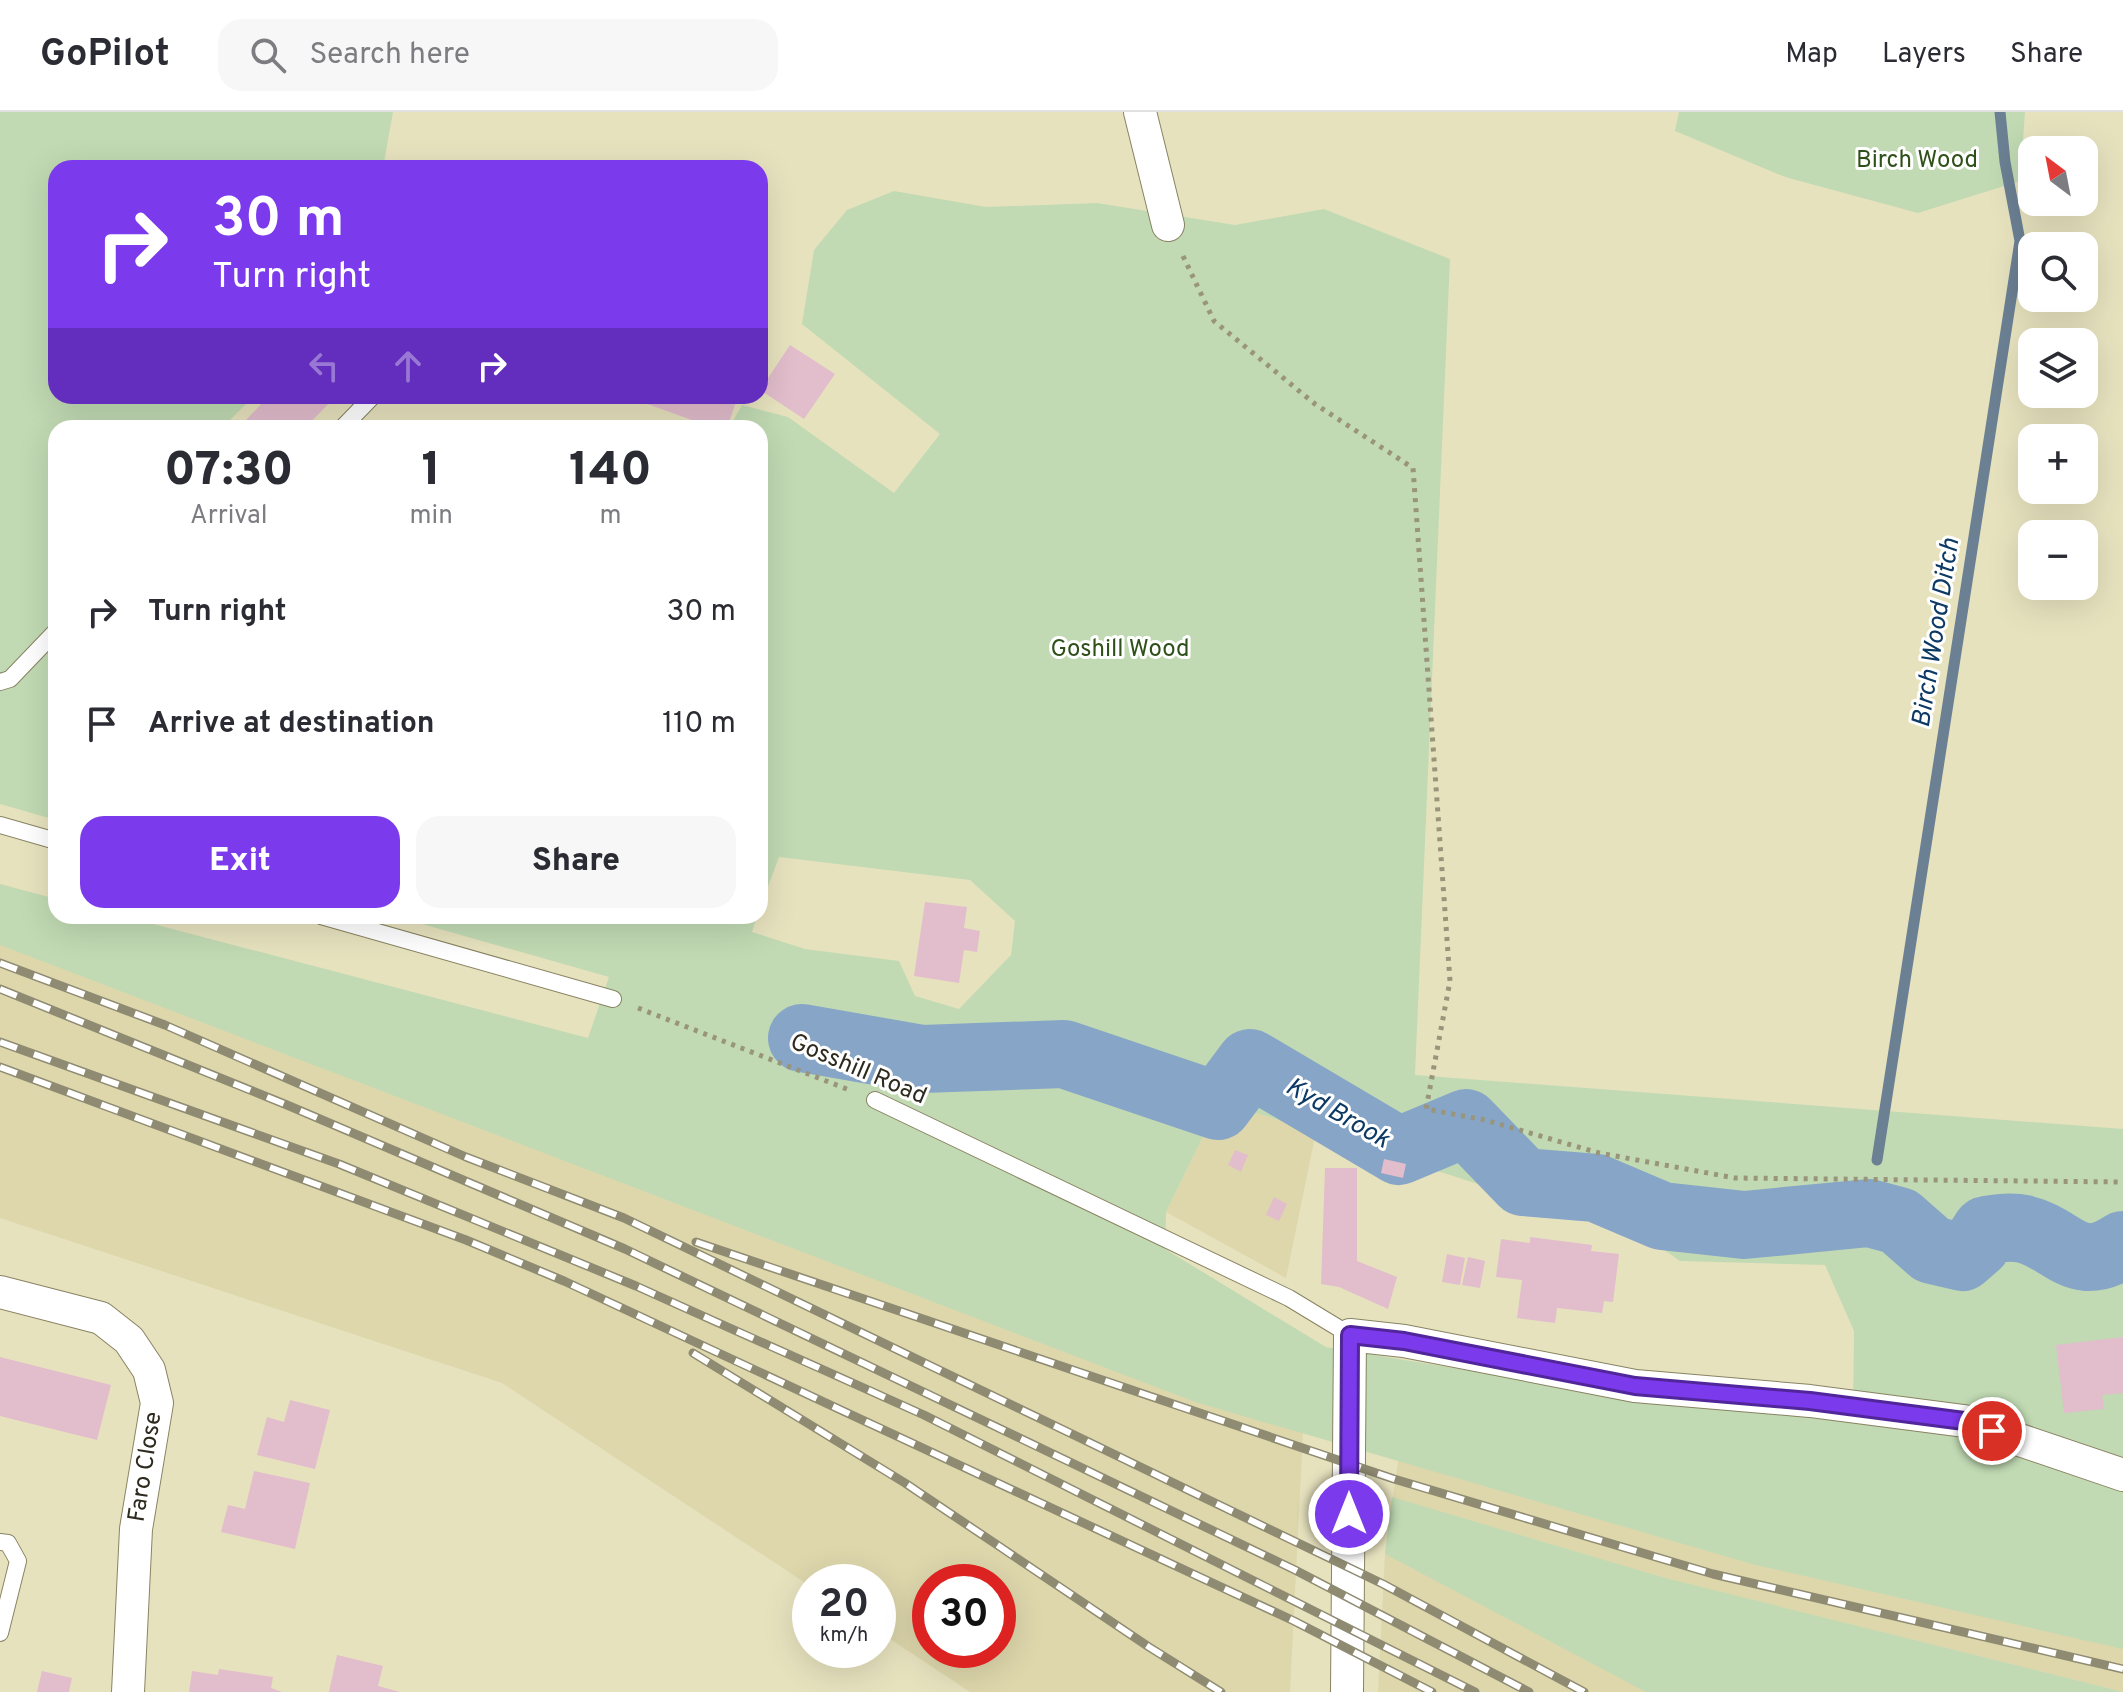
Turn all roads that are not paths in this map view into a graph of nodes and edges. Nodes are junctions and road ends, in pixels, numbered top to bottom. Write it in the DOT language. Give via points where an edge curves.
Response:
graph roads {
  1 [pos="1140,112"];
  2 [pos="1168,225"];
  3 [pos="365,404"];
  4 [pos="350,420"];
  5 [pos="48,639"];
  6 [pos="0,682"];
  7 [pos="0,825"];
  8 [pos="48,839"];
  9 [pos="349,924"];
  10 [pos="613,999"];
  11 [pos="875,1100"];
  12 [pos="0,1292"];
  13 [pos="1350,1335"];
  14 [pos="2123,1475"];
  15 [pos="0,1542"];
  16 [pos="0,1633"];
  17 [pos="128,1692"];
  18 [pos="1347,1692"];
  1 -- 2 [label="street"];
  3 -- 4 [label="lane"];
  5 -- 6 [label="lane" via="10,679"];
  7 -- 8 [label="lane"];
  9 -- 10 [label="lane"];
  11 -- 13 [label="lane, Gosshill Road" via="1289,1298"];
  12 -- 17 [label="street, Faro Close" via="101,1318 129,1340 149,1370 157,1403 136,1529"];
  13 -- 14 [label="street" via="1635,1386 1964,1421"];
  13 -- 18 [label="street"];
  15 -- 16 [label="lane" via="8,1543 18,1561"];
}
